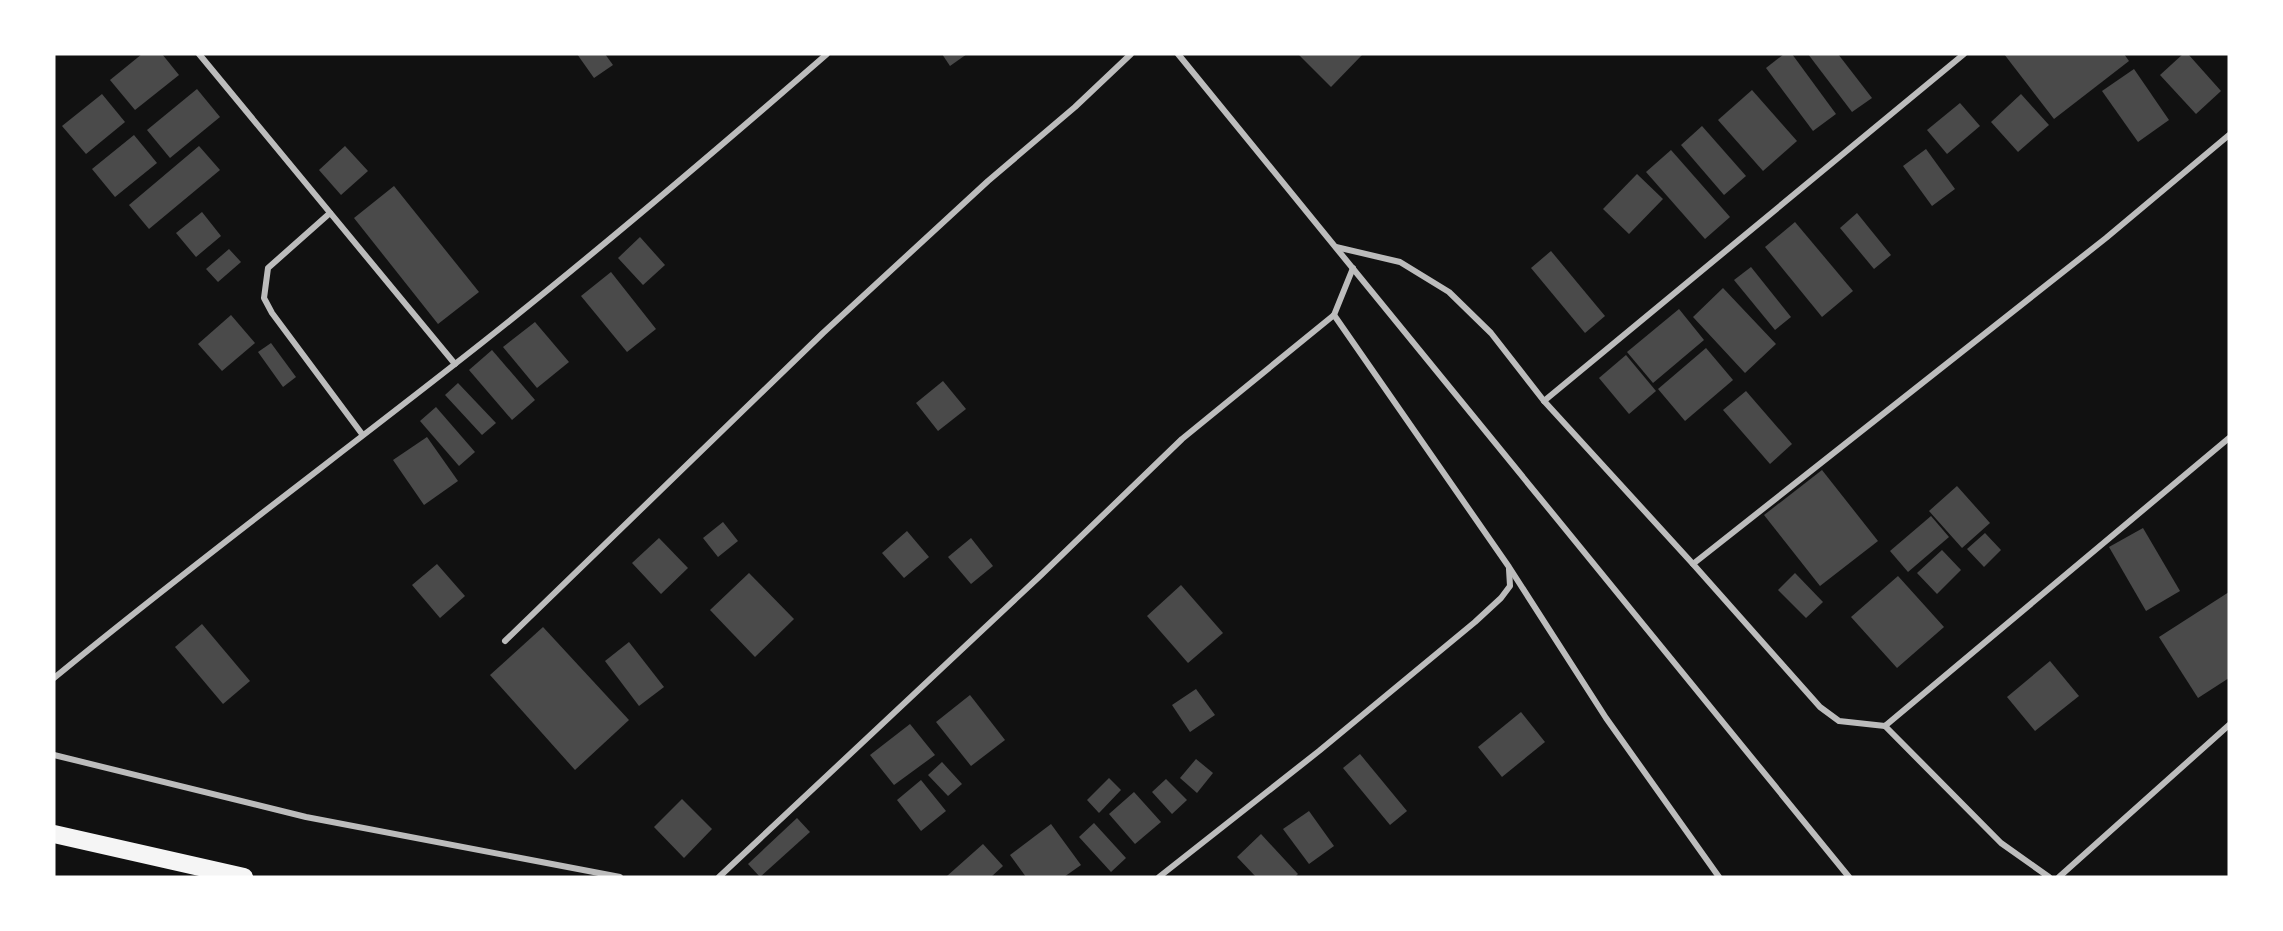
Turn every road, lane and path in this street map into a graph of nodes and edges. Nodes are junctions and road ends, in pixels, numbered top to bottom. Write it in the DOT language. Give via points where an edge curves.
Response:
graph roads {
  1 [pos="199,54"];
  2 [pos="827,54"];
  3 [pos="1131,54"];
  4 [pos="1179,54"];
  5 [pos="1964,54"];
  6 [pos="2229,135"];
  7 [pos="330,213"];
  8 [pos="1336,247"];
  9 [pos="1353,268"];
  10 [pos="1334,315"];
  11 [pos="455,364"];
  12 [pos="1544,401"];
  13 [pos="362,434"];
  14 [pos="2229,438"];
  15 [pos="1693,564"];
  16 [pos="1509,567"];
  17 [pos="504,641"];
  18 [pos="54,678"];
  19 [pos="2229,725"];
  20 [pos="1885,726"];
  21 [pos="54,755"];
  22 [pos="54,834"];
  23 [pos="244,877"];
  24 [pos="620,877"];
  25 [pos="719,877"];
  26 [pos="1159,877"];
  27 [pos="1719,877"];
  28 [pos="1849,877"];
  29 [pos="2049,877"];
  30 [pos="2059,877"];
  1 -- 7 [label="street"];
  2 -- 11 [label="street" via="691,172"];
  3 -- 17 [label="street" via="823,333"];
  4 -- 8 [label="street"];
  5 -- 12 [label="street"];
  6 -- 15 [label="street" via="2106,238"];
  7 -- 11 [label="street"];
  7 -- 13 [label="street" via="268,268 264,298"];
  8 -- 9 [label="street"];
  8 -- 12 [label="street" via="1400,262 1449,292 1491,333"];
  9 -- 10 [label="street"];
  9 -- 28 [label="street"];
  10 -- 16 [label="street"];
  10 -- 25 [label="street" via="1182,438"];
  11 -- 13 [label="street"];
  12 -- 15 [label="street"];
  13 -- 18 [label="street"];
  14 -- 20 [label="street"];
  15 -- 20 [label="street" via="1820,707 1839,721"];
  16 -- 26 [label="street" via="1510,586 1475,622"];
  16 -- 27 [label="street" via="1606,718"];
  19 -- 30 [label="street"];
  20 -- 29 [label="street" via="2001,843"];
  21 -- 24 [label="street" via="306,817"];
  22 -- 23 [label="highway"];
}
